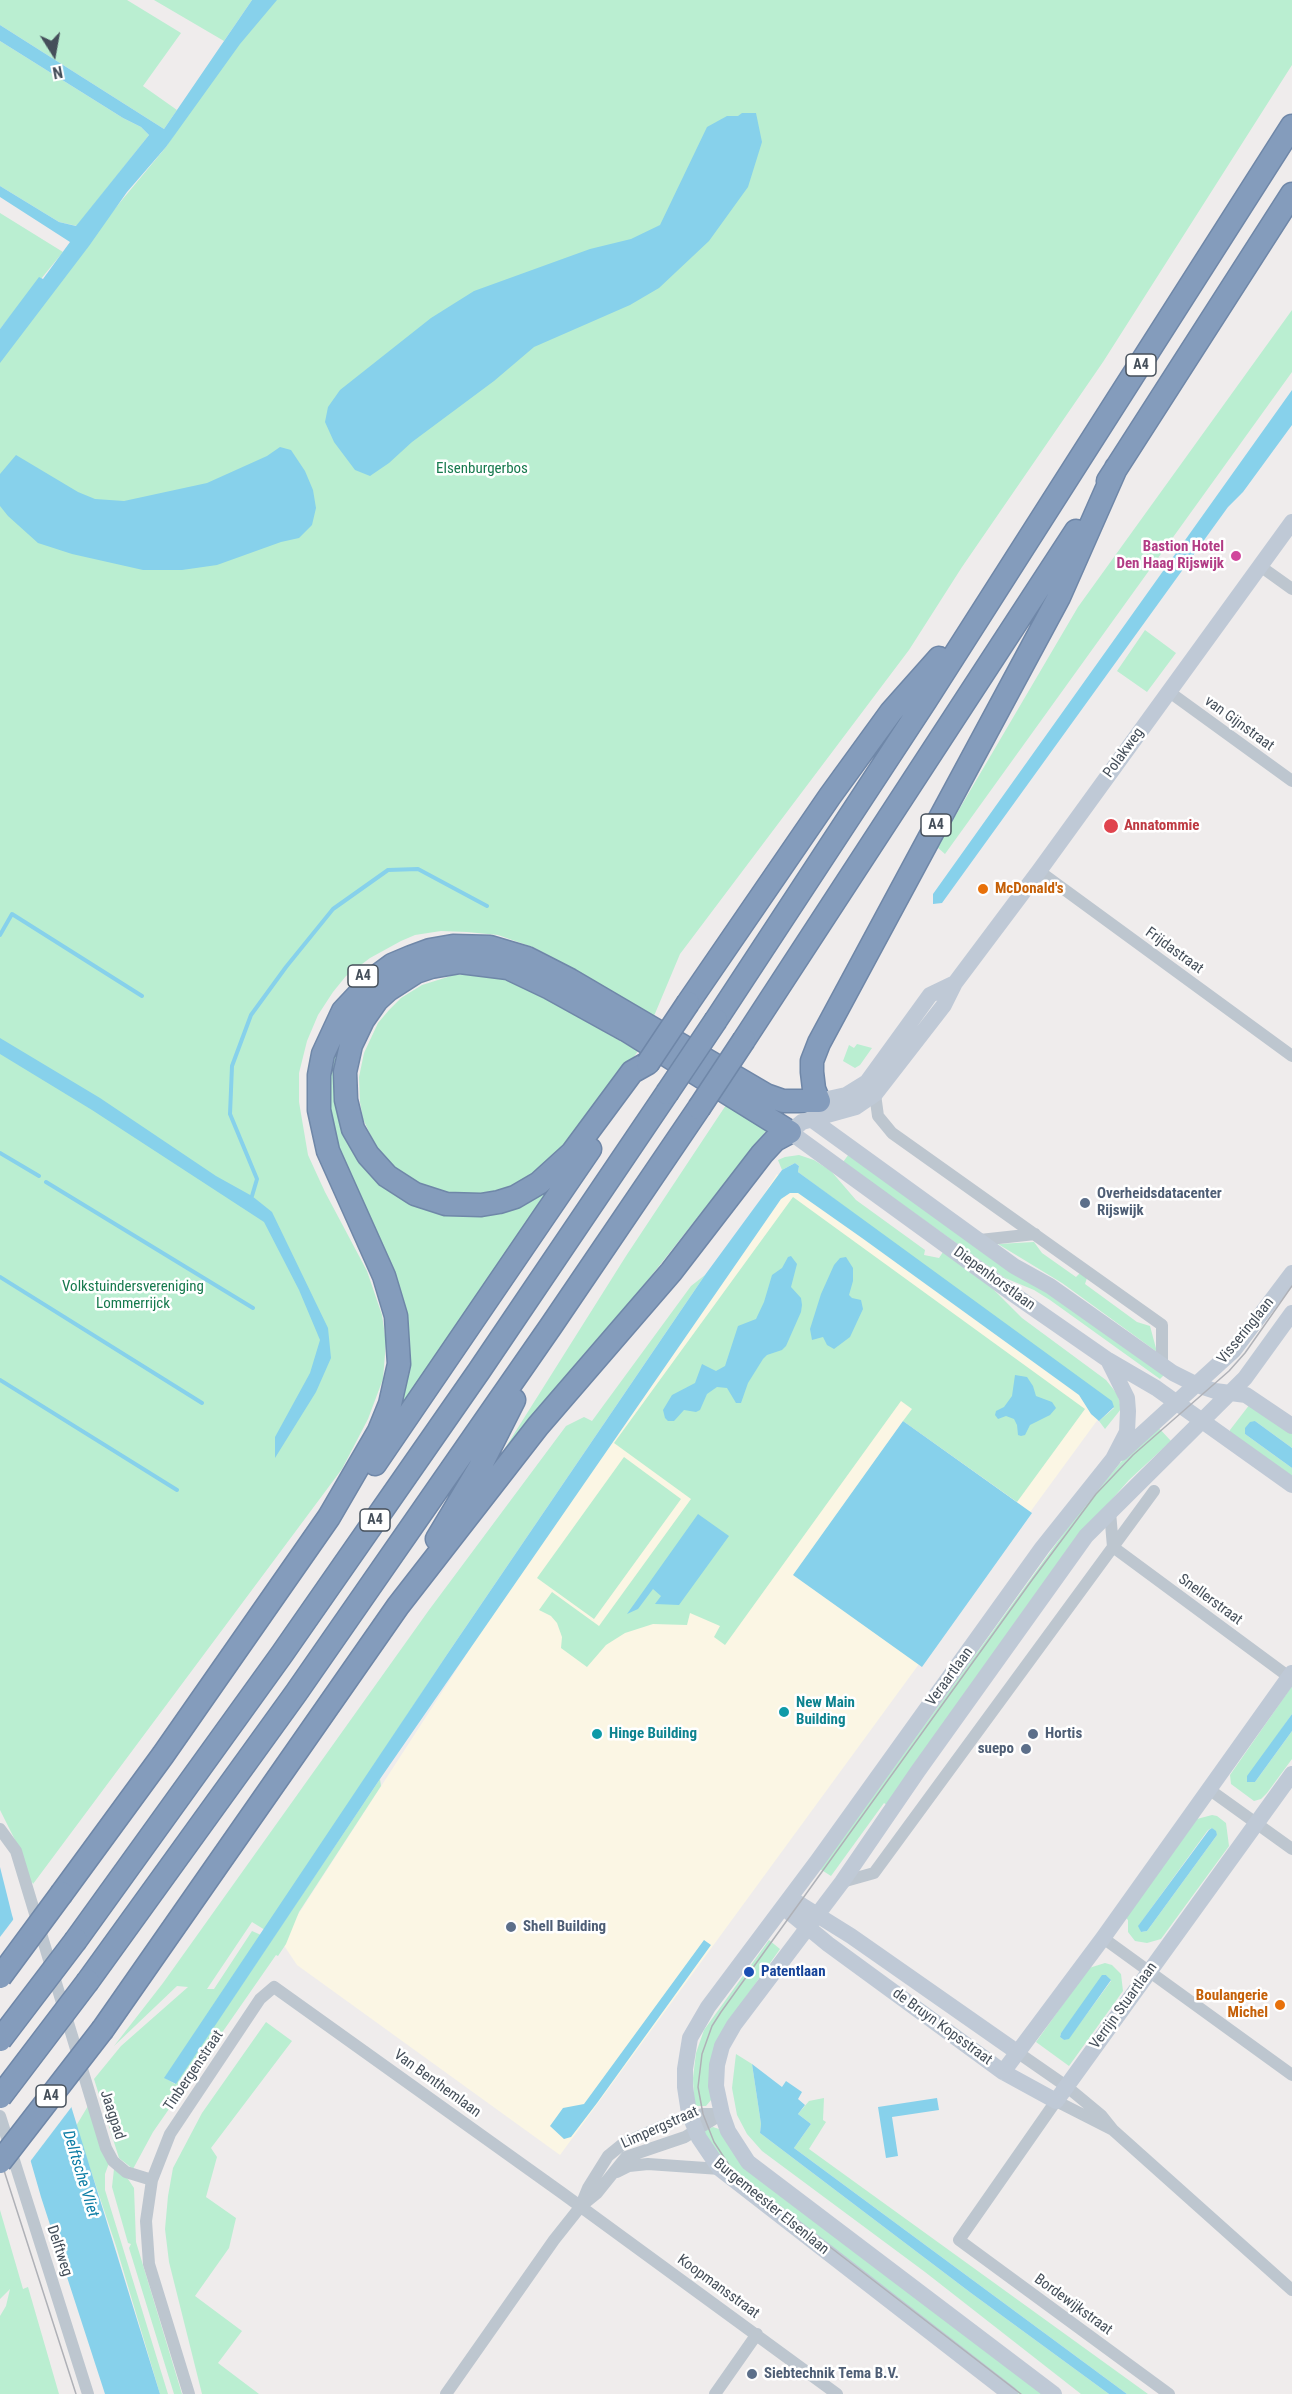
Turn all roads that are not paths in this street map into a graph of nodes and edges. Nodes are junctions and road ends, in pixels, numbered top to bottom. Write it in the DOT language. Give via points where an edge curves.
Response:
graph roads {
  1 [pos="1292,126"];
  2 [pos="1292,194"];
  3 [pos="1116,468"];
  4 [pos="1292,522"];
  5 [pos="1260,566"];
  6 [pos="1292,589"];
  7 [pos="988,603"];
  8 [pos="1168,691"];
  9 [pos="1292,781"];
  10 [pos="1039,871"];
  11 [pos="955,983"];
  12 [pos="1292,1056"];
  13 [pos="640,1071"];
  14 [pos="875,1094"];
  15 [pos="819,1112"];
  16 [pos="790,1132"];
  17 [pos="1035,1234"];
  18 [pos="980,1240"];
  19 [pos="1292,1273"];
  20 [pos="1292,1313"];
  21 [pos="551,1326"];
  22 [pos="1108,1360"];
  23 [pos="1162,1366"];
  24 [pos="1197,1385"];
  25 [pos="1230,1393"];
  26 [pos="1177,1403"];
  27 [pos="1203,1420"];
  28 [pos="1292,1426"];
  29 [pos="1113,1459"];
  30 [pos="1292,1485"];
  31 [pos="1154,1491"];
  32 [pos="1110,1512"];
  33 [pos="329,1517"];
  34 [pos="1113,1547"];
  35 [pos="398,1606"];
  36 [pos="1291,1675"];
  37 [pos="1292,1774"];
  38 [pos="1210,1790"];
  39 [pos="1257,1824"];
  40 [pos="0,1829"];
  41 [pos="1292,1850"];
  42 [pos="842,1882"];
  43 [pos="786,1902"];
  44 [pos="812,1921"];
  45 [pos="1103,1938"];
  46 [pos="1149,1972"];
  47 [pos="0,1977"];
  48 [pos="274,1987"];
  49 [pos="0,2040"];
  50 [pos="1017,2052"];
  51 [pos="1003,2072"];
  52 [pos="1292,2075"];
  53 [pos="1066,2086"];
  54 [pos="0,2097"];
  55 [pos="1056,2101"];
  56 [pos="722,2114"];
  57 [pos="0,2116"];
  58 [pos="693,2123"];
  59 [pos="1113,2130"];
  60 [pos="0,2162"];
  61 [pos="720,2169"];
  62 [pos="613,2174"];
  63 [pos="152,2180"];
  64 [pos="581,2206"];
  65 [pos="959,2240"];
  66 [pos="1292,2290"];
  67 [pos="757,2334"];
  68 [pos="88,2394"];
  69 [pos="189,2394"];
  70 [pos="446,2394"];
  71 [pos="715,2394"];
  72 [pos="837,2394"];
  73 [pos="1011,2394"];
  74 [pos="1054,2394"];
  75 [pos="1169,2394"];
  1 -- 7 [label="highway, A4"];
  2 -- 3 [label="highway, A4"];
  3 -- 15 [label="highway, A4" via="1059,597 819,1043 812,1071"];
  3 -- 21 [label="highway, A4, bridge" via="744,1040"];
  4 -- 5 [label="main road, Polakweg"];
  5 -- 6 [label="street"];
  5 -- 8 [label="main road, Polakweg"];
  7 -- 13 [label="highway, A4, bridge" via="891,712"];
  7 -- 49 [label="highway, A4, bridge" via="716,1020 479,1371 282,1654"];
  8 -- 9 [label="street, van Gijnstraat"];
  8 -- 10 [label="main road, Polakweg"];
  10 -- 11 [label="main road, Polakweg"];
  10 -- 12 [label="street, Frijdastraat"];
  11 -- 14 [label="main road, Polakweg" via="944,1005"];
  11 -- 15 [label="main road, Polakweg" via="930,995 859,1089"];
  13 -- 16 [label="highway, A4" via="552,1173 515,1197 481,1205 430,1200 387,1176 361,1144 346,1100 345,1072 351,1045 377,1000 416,972 446,963 471,962 508,968 550,988 626,1030"];
  13 -- 33 [label="highway, A4" via="382,1454"];
  14 -- 15 [label="main road, Polakweg" via="856,1107"];
  14 -- 17 [label="street" via="878,1116 892,1133"];
  15 -- 16 [label="main road, Polakweg"];
  15 -- 18 [label="main road, Diepenhorstlaan" via="837,1137"];
  15 -- 33 [label="highway, A4" via="763,1093 607,1000 527,958 490,947 430,950 392,965 373,978 344,1011 323,1054 318,1092 321,1128 339,1180 384,1276 396,1316 399,1364 379,1431"];
  16 -- 22 [label="main road, Diepenhorstlaan"];
  16 -- 35 [label="highway, A4" via="762,1154 670,1272 538,1426"];
  17 -- 18 [label="street, Diepenhorstlaan"];
  17 -- 23 [label="street" via="1162,1325"];
  18 -- 23 [label="main road, Diepenhorstlaan"];
  19 -- 24 [label="main road, Visseringlaan" via="1234,1350"];
  20 -- 25 [label="main road, Visseringlaan"];
  21 -- 35 [label="highway, A4" via="479,1469"];
  21 -- 54 [label="highway, A4, bridge" via="296,1693"];
  22 -- 26 [label="main road, Diepenhorstlaan"];
  22 -- 29 [label="main road, Veraartlaan" via="1127,1398 1128,1411 1127,1432"];
  23 -- 24 [label="main road, Diepenhorstlaan"];
  24 -- 25 [label="main road, Diepenhorstlaan"];
  24 -- 26 [label="main road, Veraartlaan"];
  24 -- 27 [label="main road"];
  25 -- 27 [label="main road, Veraartlaan"];
  25 -- 28 [label="main road, Diepenhorstlaan" via="1252,1398"];
  26 -- 27 [label="main road, Diepenhorstlaan"];
  26 -- 29 [label="main road, Veraartlaan"];
  27 -- 30 [label="main road, Diepenhorstlaan"];
  27 -- 32 [label="main road, Veraartlaan"];
  29 -- 43 [label="main road, Veraartlaan" via="1042,1548"];
  31 -- 34 [label="street"];
  32 -- 34 [label="street"];
  32 -- 42 [label="main road, Veraartlaan" via="1079,1545"];
  33 -- 47 [label="highway, A4, bridge" via="163,1755"];
  34 -- 36 [label="street, Snellerstraat"];
  34 -- 42 [label="street" via="874,1873"];
  35 -- 60 [label="highway, A4, bridge" via="103,2029"];
  36 -- 38 [label="main road"];
  37 -- 39 [label="main road, Verrijn Stuartlaan"];
  38 -- 39 [label="street"];
  38 -- 45 [label="main road"];
  39 -- 41 [label="street"];
  39 -- 46 [label="main road, Verrijn Stuartlaan"];
  40 -- 63 [label="street, Jaagpad" via="16,1851 106,2148 126,2172"];
  42 -- 44 [label="main road, Veraartlaan"];
  43 -- 44 [label="main road, de Bruyn Kopsstraat"];
  43 -- 58 [label="main road, Burgemeester Elsenlaan" via="708,2007 690,2038 685,2078"];
  44 -- 50 [label="main road, de Bruyn Kopsstraat" via="851,1936"];
  44 -- 51 [label="main road, de Bruyn Kopsstraat" via="831,1947"];
  44 -- 56 [label="main road, Burgemeester Elsenlaan" via="722,2046 716,2086"];
  45 -- 46 [label="street"];
  45 -- 50 [label="main road"];
  46 -- 52 [label="street"];
  46 -- 53 [label="main road, Verrijn Stuartlaan"];
  48 -- 63 [label="street, Tinbergenstraat" via="260,1999 170,2134"];
  48 -- 64 [label="street, Van Benthemlaan"];
  50 -- 51 [label="main road"];
  50 -- 53 [label="street, de Bruyn Kopsstraat"];
  51 -- 55 [label="main road, de Bruyn Kopsstraat"];
  53 -- 55 [label="main road, Verrijn Stuartlaan"];
  53 -- 59 [label="street, de Bruyn Kopsstraat"];
  55 -- 59 [label="street, de Bruyn Kopsstraat"];
  55 -- 65 [label="street, Verrijn Stuartlaan"];
  56 -- 58 [label="street, Limpergstraat"];
  56 -- 74 [label="main road, Burgemeester Elsenlaan" via="748,2162"];
  57 -- 68 [label="street, Delftweg"];
  58 -- 61 [label="main road, Burgemeester Elsenlaan"];
  58 -- 62 [label="street, Limpergstraat" via="626,2157"];
  58 -- 64 [label="street, Limpergstraat" via="624,2143 608,2156"];
  59 -- 66 [label="street, de Bruyn Kopsstraat"];
  61 -- 62 [label="street, Limpergstraat" via="648,2164 629,2166"];
  61 -- 73 [label="main road, Burgemeester Elsenlaan"];
  62 -- 64 [label="street, Limpergstraat"];
  63 -- 69 [label="street" via="146,2221 150,2264"];
  64 -- 67 [label="street, Koopmansstraat"];
  64 -- 70 [label="street, Limpergstraat"];
  65 -- 75 [label="street, Bordewijkstraat"];
  67 -- 71 [label="street"];
  67 -- 72 [label="street, Koopmansstraat"];
}
